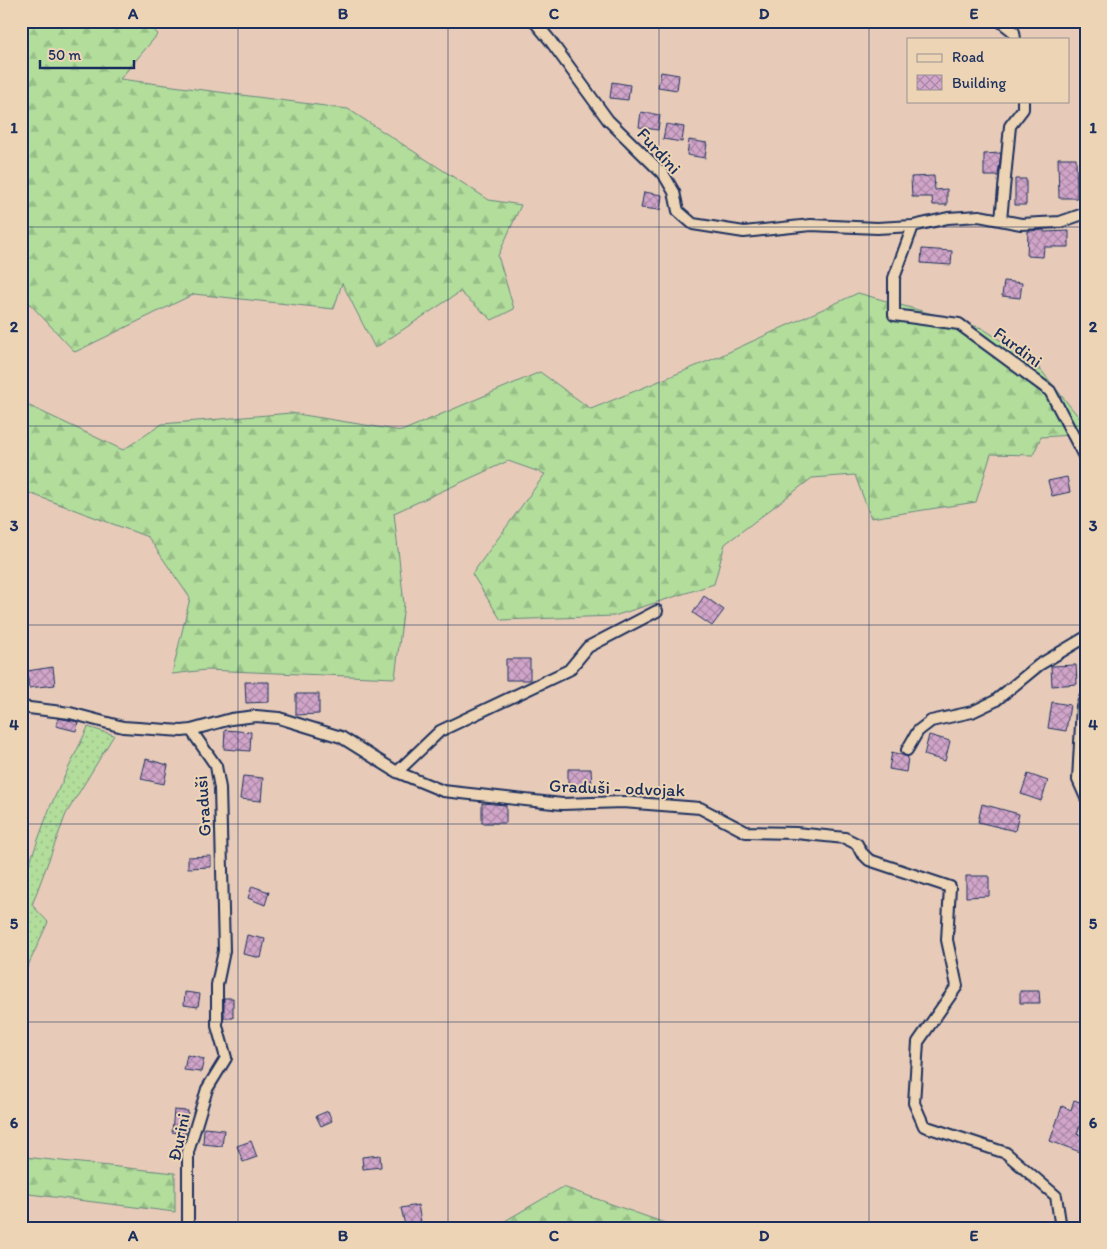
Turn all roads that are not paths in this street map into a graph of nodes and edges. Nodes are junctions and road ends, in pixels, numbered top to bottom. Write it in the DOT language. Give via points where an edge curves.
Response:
graph roads {
  1 [pos="534,21"];
  2 [pos="1000,21"];
  3 [pos="1015,38"];
  4 [pos="1024,102"];
  5 [pos="1086,213"];
  6 [pos="1001,220"];
  7 [pos="913,226"];
  8 [pos="1086,460"];
  9 [pos="657,611"];
  10 [pos="1086,637"];
  11 [pos="1086,695"];
  12 [pos="21,707"];
  13 [pos="191,730"];
  14 [pos="907,750"];
  15 [pos="397,772"];
  16 [pos="1086,798"];
  17 [pos="226,1058"];
  18 [pos="188,1228"];
  19 [pos="1061,1228"];
  1 -- 7 [label="street, Furdini" via="608,120 664,176 674,192 678,211 693,224 744,232 811,225"];
  2 -- 3 [label="street" via="1014,32"];
  4 -- 6 [label="street" via="1024,109 1010,126"];
  5 -- 6 [label="street, Furdini" via="1060,222 1021,224"];
  6 -- 7 [label="street, Furdini" via="979,216 948,218"];
  7 -- 8 [label="street, Furdini" via="894,278 894,315 958,324 1050,391"];
  9 -- 15 [label="street" via="588,647 569,670 440,731"];
  10 -- 14 [label="street" via="1039,665 995,701 972,712 931,721 918,731"];
  11 -- 16 [label="street" via="1082,706 1078,780"];
  12 -- 13 [label="street" via="70,713 123,727"];
  13 -- 15 [label="street, Graduši - odvojak" via="231,719 279,718 340,737"];
  13 -- 17 [label="street, Graduši" via="216,766 220,788 224,951 217,985 217,1026"];
  15 -- 19 [label="street, Graduši - odvojak" via="443,791 562,804 623,802 700,808 746,832 845,838 857,844 869,860 950,887 947,940 957,986 918,1042 914,1103 924,1126 1006,1153 1056,1196"];
  17 -- 18 [label="street, Đurini" via="207,1089 188,1152"];
}
